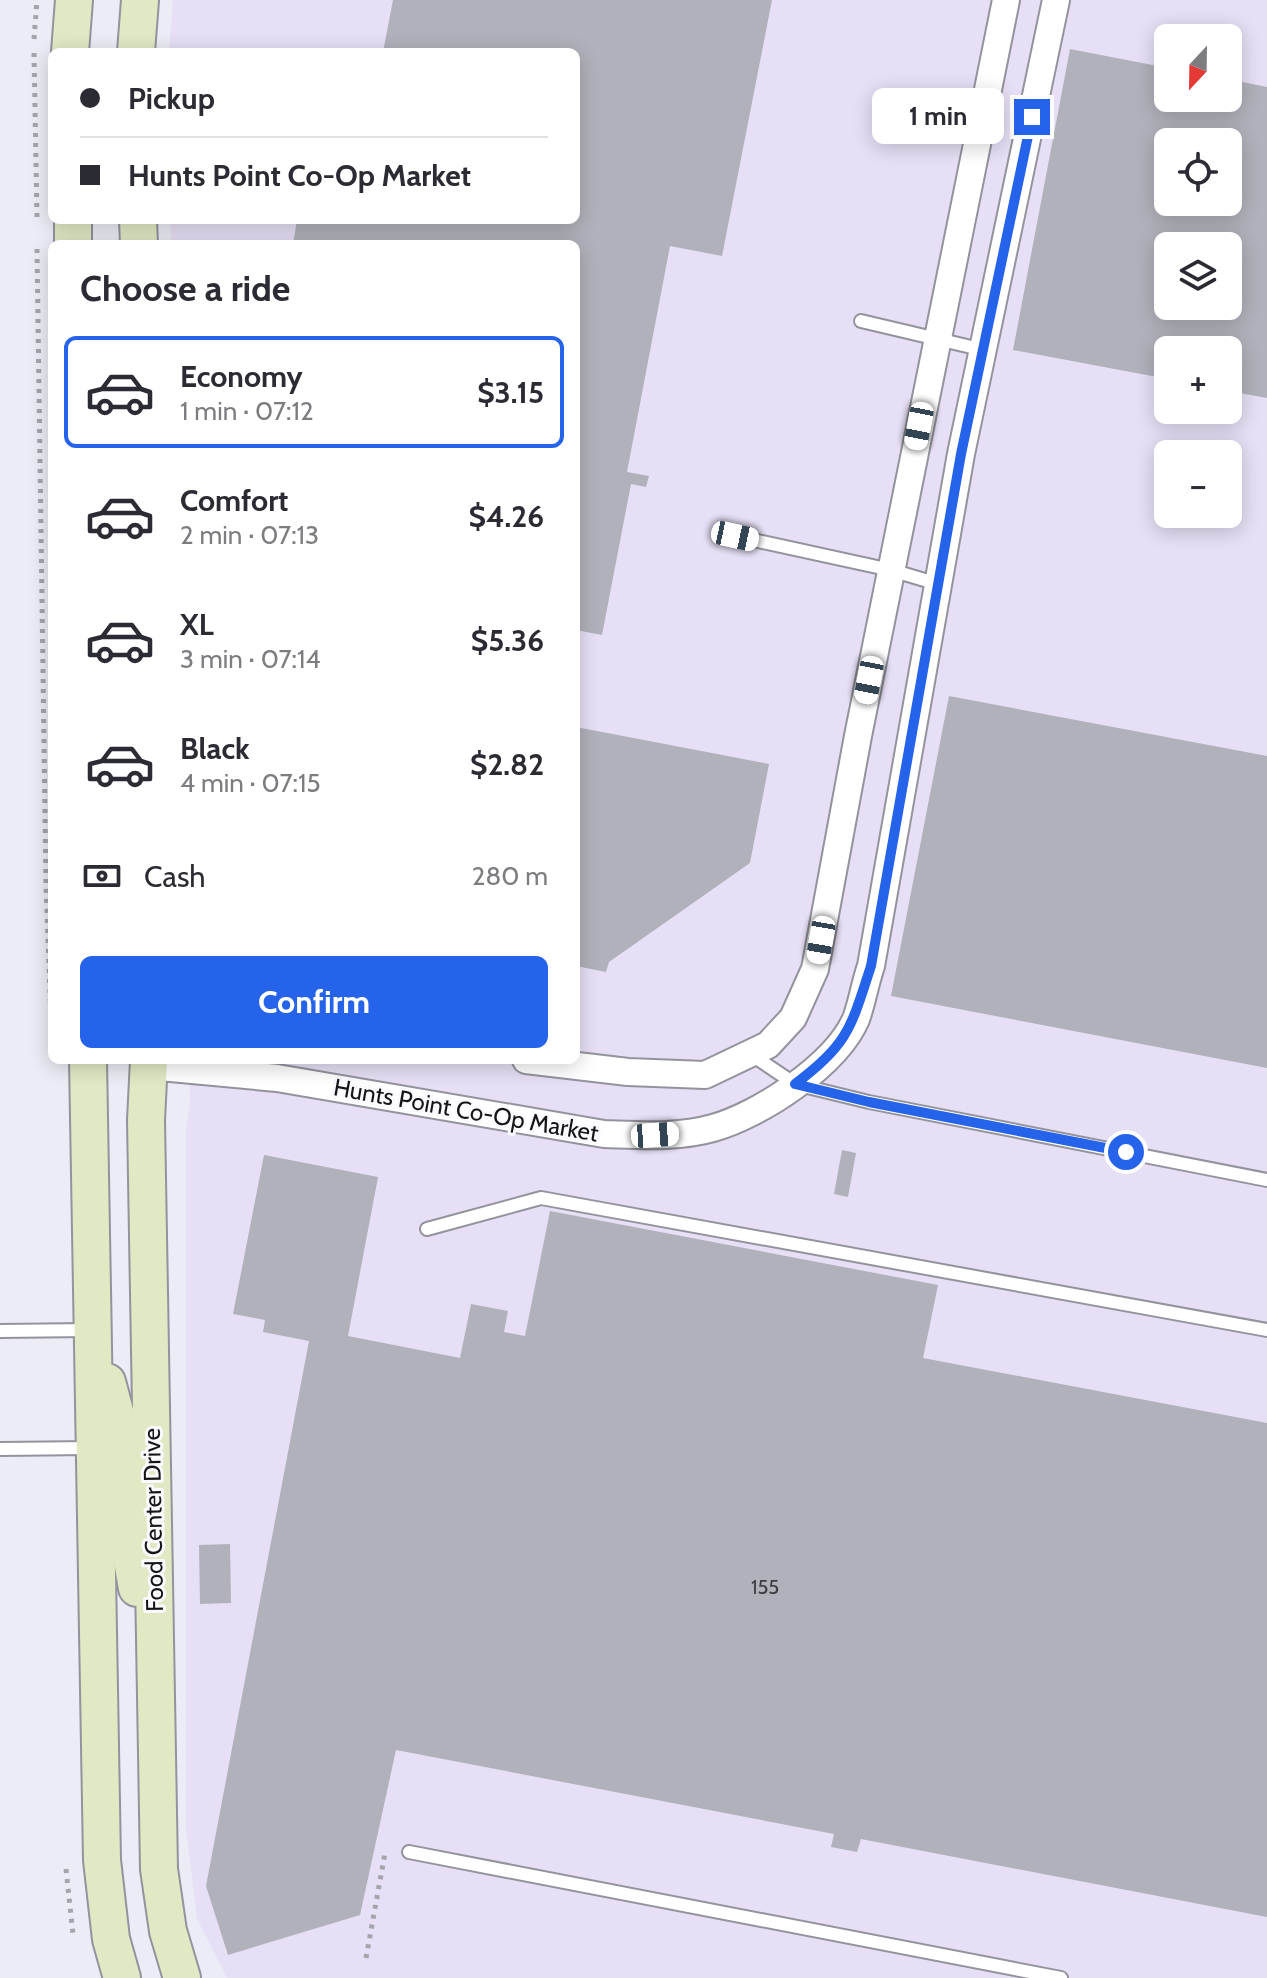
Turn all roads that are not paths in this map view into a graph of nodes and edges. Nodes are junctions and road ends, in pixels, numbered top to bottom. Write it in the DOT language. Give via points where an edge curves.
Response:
graph roads {
  1 [pos="74,0"];
  2 [pos="140,0"];
  3 [pos="1006,0"];
  4 [pos="1056,0"];
  5 [pos="70,48"];
  6 [pos="136,48"];
  7 [pos="861,321"];
  8 [pos="936,340"];
  9 [pos="984,350"];
  10 [pos="735,536"];
  11 [pos="891,570"];
  12 [pos="938,584"];
  13 [pos="752,1055"];
  14 [pos="88,1064"];
  15 [pos="145,1064"];
  16 [pos="154,1064"];
  17 [pos="560,1064"];
  18 [pos="795,1084"];
  19 [pos="1267,1180"];
  20 [pos="427,1229"];
  21 [pos="93,1330"];
  22 [pos="1267,1330"];
  23 [pos="0,1331"];
  24 [pos="94,1448"];
  25 [pos="0,1449"];
  26 [pos="156,1689"];
  27 [pos="409,1852"];
  28 [pos="122,1978"];
  29 [pos="182,1978"];
  30 [pos="1061,1978"];
  1 -- 5 [label="main road"];
  2 -- 6 [label="main road"];
  3 -- 8 [label="street"];
  4 -- 9 [label="street, Hunts Point Co-Op Market"];
  7 -- 8 [label="lane"];
  8 -- 9 [label="lane"];
  8 -- 11 [label="street"];
  9 -- 12 [label="street, Hunts Point Co-Op Market"];
  10 -- 11 [label="lane"];
  11 -- 12 [label="lane"];
  11 -- 13 [label="street" via="815,969 793,1018"];
  12 -- 18 [label="street, Hunts Point Co-Op Market" via="871,966 855,1020 839,1045"];
  13 -- 17 [label="street" via="705,1075"];
  13 -- 18 [label="lane"];
  14 -- 21 [label="main road"];
  15 -- 26 [label="main road, Food Center Drive"];
  16 -- 18 [label="street, Hunts Point Co-Op Market" via="277,1078 617,1134 711,1129 738,1120"];
  18 -- 19 [label="lane"];
  20 -- 22 [label="lane" via="541,1198"];
  21 -- 23 [label="lane"];
  21 -- 24 [label="main road"];
  21 -- 26 [label="main road" via="121,1434 129,1544"];
  24 -- 25 [label="lane"];
  24 -- 28 [label="main road" via="102,1860 111,1939"];
  26 -- 29 [label="main road, Food Center Drive" via="161,1898"];
  27 -- 30 [label="lane"];
}
